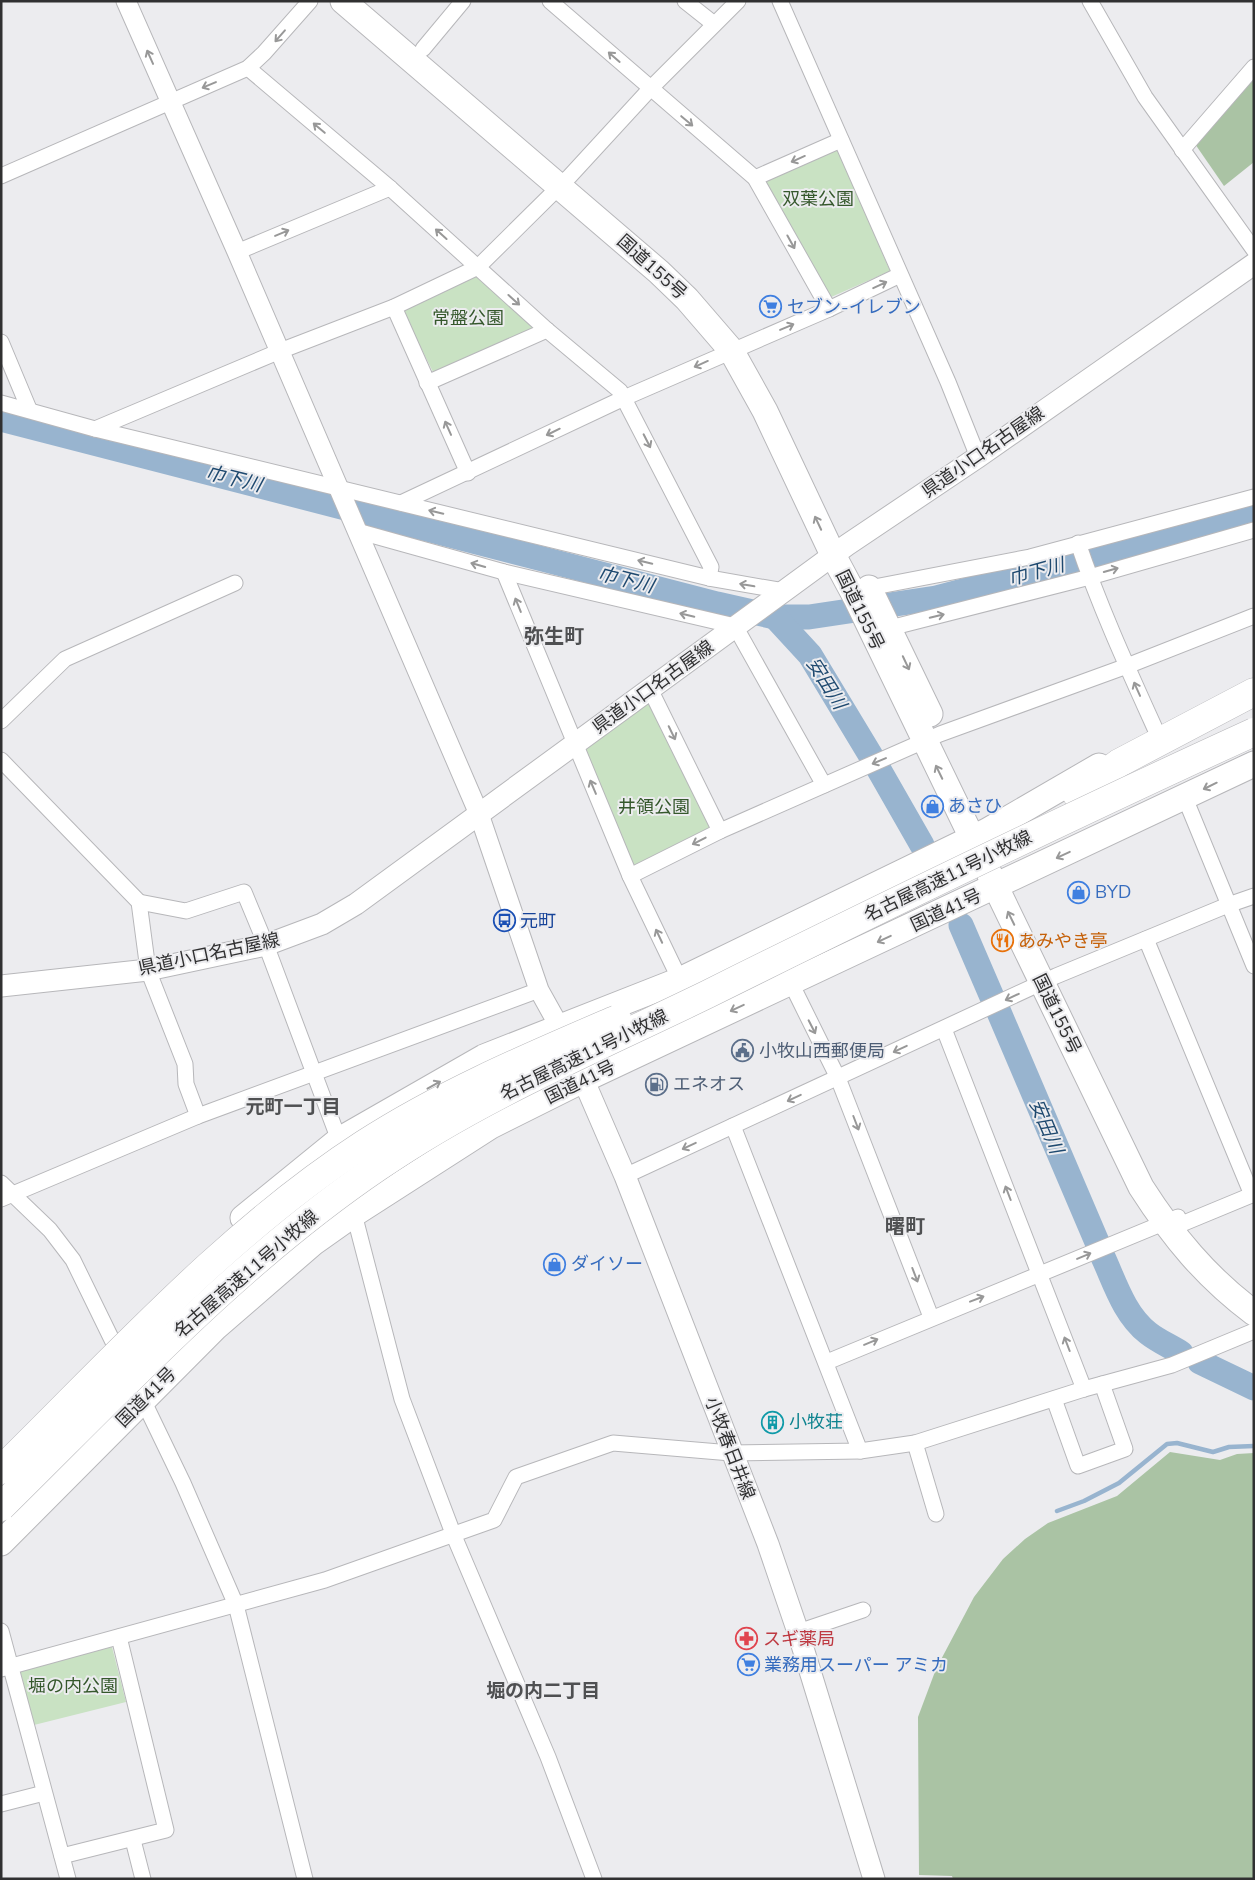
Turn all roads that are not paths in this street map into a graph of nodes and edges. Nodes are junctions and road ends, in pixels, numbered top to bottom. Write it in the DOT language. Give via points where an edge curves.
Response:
graph roads {
  1 [pos="126,1"];
  2 [pos="310,1"];
  3 [pos="343,1"];
  4 [pos="368,1"];
  5 [pos="463,1"];
  6 [pos="550,1"];
  7 [pos="685,1"];
  8 [pos="738,1"];
  9 [pos="780,1"];
  10 [pos="1090,1"];
  11 [pos="714,24"];
  12 [pos="423,49"];
  13 [pos="1254,67"];
  14 [pos="248,68"];
  15 [pos="650,89"];
  16 [pos="170,101"];
  17 [pos="841,140"];
  18 [pos="1182,150"];
  19 [pos="1,176"];
  20 [pos="755,178"];
  21 [pos="564,182"];
  22 [pos="390,188"];
  23 [pos="1254,250"];
  24 [pos="237,252"];
  25 [pos="1254,264"];
  26 [pos="478,267"];
  27 [pos="900,275"];
  28 [pos="394,307"];
  29 [pos="829,309"];
  30 [pos="547,330"];
  31 [pos="1,342"];
  32 [pos="738,348"];
  33 [pos="280,351"];
  34 [pos="428,383"];
  35 [pos="624,398"];
  36 [pos="1,403"];
  37 [pos="29,409"];
  38 [pos="96,429"];
  39 [pos="978,457"];
  40 [pos="468,473"];
  41 [pos="339,488"];
  42 [pos="1254,497"];
  43 [pos="401,503"];
  44 [pos="357,530"];
  45 [pos="1254,530"];
  46 [pos="1078,543"];
  47 [pos="840,550"];
  48 [pos="504,572"];
  49 [pos="1089,574"];
  50 [pos="709,578"];
  51 [pos="234,583"];
  52 [pos="784,591"];
  53 [pos="866,594"];
  54 [pos="1254,616"];
  55 [pos="880,622"];
  56 [pos="735,626"];
  57 [pos="1127,666"];
  58 [pos="1254,685"];
  59 [pos="650,689"];
  60 [pos="1254,692"];
  61 [pos="1254,713"];
  62 [pos="1,721"];
  63 [pos="1254,732"];
  64 [pos="1157,734"];
  65 [pos="932,738"];
  66 [pos="575,744"];
  67 [pos="1,760"];
  68 [pos="1254,764"];
  69 [pos="824,785"];
  70 [pos="1077,795"];
  71 [pos="1185,798"];
  72 [pos="479,814"];
  73 [pos="720,831"];
  74 [pos="979,834"];
  75 [pos="630,876"];
  76 [pos="1003,883"];
  77 [pos="1254,896"];
  78 [pos="139,902"];
  79 [pos="1228,904"];
  80 [pos="1146,939"];
  81 [pos="266,945"];
  82 [pos="1254,966"];
  83 [pos="148,970"];
  84 [pos="1049,979"];
  85 [pos="680,980"];
  86 [pos="791,983"];
  87 [pos="1,986"];
  88 [pos="539,990"];
  89 [pos="632,1013"];
  90 [pos="559,1026"];
  91 [pos="944,1029"];
  92 [pos="312,1073"];
  93 [pos="838,1078"];
  94 [pos="583,1080"];
  95 [pos="198,1116"];
  96 [pos="734,1126"];
  97 [pos="339,1140"];
  98 [pos="625,1176"];
  99 [pos="1,1183"];
  100 [pos="1253,1194"];
  101 [pos="7,1196"];
  102 [pos="354,1214"];
  103 [pos="1175,1221"];
  104 [pos="1039,1274"];
  105 [pos="1254,1294"];
  106 [pos="1254,1313"];
  107 [pos="931,1317"];
  108 [pos="1254,1331"];
  109 [pos="114,1344"];
  110 [pos="827,1362"];
  111 [pos="1102,1384"];
  112 [pos="1084,1390"];
  113 [pos="1054,1399"];
  114 [pos="143,1400"];
  115 [pos="915,1443"];
  116 [pos="860,1451"];
  117 [pos="731,1453"];
  118 [pos="1,1458"];
  119 [pos="1,1470"];
  120 [pos="1,1494"];
  121 [pos="1,1508"];
  122 [pos="936,1514"];
  123 [pos="454,1536"];
  124 [pos="1,1543"];
  125 [pos="236,1605"];
  126 [pos="863,1610"];
  127 [pos="1,1630"];
  128 [pos="798,1632"];
  129 [pos="119,1638"];
  130 [pos="6,1668"];
  131 [pos="44,1793"];
  132 [pos="1,1804"];
  133 [pos="133,1840"];
  134 [pos="62,1856"];
  135 [pos="68,1879"];
  136 [pos="143,1879"];
  137 [pos="304,1879"];
  138 [pos="594,1879"];
  139 [pos="874,1879"];
  16 -- 1 [label="street, one-way"];
  2 -- 14 [label="street, one-way"];
  3 -- 21 [label="highway, 国道155号"];
  4 -- 12 [label="highway, 国道155号"];
  5 -- 12 [label="street"];
  15 -- 6 [label="street, one-way"];
  7 -- 11 [label="street"];
  8 -- 11 [label="street"];
  9 -- 17 [label="street"];
  10 -- 18 [label="street" via="1145,97"];
  11 -- 15 [label="street"];
  12 -- 21 [label="highway, 国道155号"];
  13 -- 18 [label="street"];
  14 -- 16 [label="street, one-way"];
  22 -- 14 [label="street, one-way"];
  15 -- 20 [label="street, one-way"];
  15 -- 21 [label="street"];
  16 -- 19 [label="street"];
  16 -- 24 [label="street"];
  17 -- 20 [label="street, one-way"];
  17 -- 27 [label="street"];
  18 -- 23 [label="street"];
  20 -- 29 [label="street, one-way"];
  21 -- 26 [label="street"];
  21 -- 32 [label="highway, 国道155号" via="671,263 708,298"];
  24 -- 22 [label="street, one-way"];
  26 -- 22 [label="street, one-way"];
  24 -- 33 [label="street"];
  25 -- 39 [label="main road, 県道小口名古屋線"];
  26 -- 28 [label="street"];
  26 -- 30 [label="street, one-way"];
  29 -- 27 [label="street, one-way"];
  27 -- 39 [label="street"];
  28 -- 33 [label="street"];
  28 -- 34 [label="street"];
  32 -- 29 [label="street, one-way"];
  30 -- 34 [label="street"];
  30 -- 35 [label="street" via="620,391"];
  31 -- 37 [label="street"];
  32 -- 35 [label="street, one-way"];
  32 -- 47 [label="highway, 国道155号" via="786,417"];
  33 -- 38 [label="street"];
  33 -- 41 [label="street"];
  40 -- 34 [label="street, one-way"];
  35 -- 40 [label="street, one-way"];
  35 -- 50 [label="street, one-way" via="711,567"];
  36 -- 37 [label="street"];
  37 -- 38 [label="street"];
  38 -- 41 [label="street"];
  39 -- 47 [label="main road, 県道小口名古屋線"];
  40 -- 43 [label="street"];
  41 -- 43 [label="street"];
  41 -- 44 [label="street"];
  42 -- 46 [label="street"];
  50 -- 43 [label="street, one-way"];
  48 -- 44 [label="street, one-way"];
  44 -- 72 [label="street"];
  49 -- 45 [label="street, one-way"];
  46 -- 49 [label="street"];
  46 -- 53 [label="street"];
  47 -- 52 [label="main road, 県道小口名古屋線"];
  47 -- 53 [label="highway, 国道155号"];
  56 -- 48 [label="street, one-way"];
  66 -- 48 [label="street, one-way"];
  55 -- 49 [label="street, one-way"];
  49 -- 57 [label="street"];
  52 -- 50 [label="street, one-way"];
  51 -- 62 [label="street" via="65,659"];
  52 -- 56 [label="main road, 県道小口名古屋線"];
  53 -- 55 [label="highway, 国道155号"];
  54 -- 57 [label="street"];
  55 -- 65 [label="highway, 国道155号"];
  56 -- 59 [label="main road, 県道小口名古屋線"];
  56 -- 69 [label="street"];
  64 -- 57 [label="street, one-way"];
  57 -- 65 [label="street"];
  58 -- 64 [label="highway"];
  59 -- 66 [label="main road, 県道小口名古屋線"];
  59 -- 73 [label="street, one-way"];
  60 -- 70 [label="highway" via="1119,763"];
  61 -- 70 [label="highway"];
  63 -- 121 [label="highway, 名古屋高速11号小牧線, bridge" via="961,869 519,1086 434,1132 335,1198 278,1243 200,1313"];
  64 -- 74 [label="highway"];
  65 -- 69 [label="street, one-way"];
  65 -- 74 [label="highway, 国道155号"];
  66 -- 72 [label="main road, 県道小口名古屋線"];
  75 -- 66 [label="street, one-way"];
  67 -- 78 [label="street"];
  68 -- 71 [label="highway, 国道41号, one-way"];
  69 -- 73 [label="street"];
  70 -- 89 [label="highway, 名古屋高速11号小牧線"];
  71 -- 76 [label="highway, 国道41号, one-way"];
  71 -- 79 [label="street"];
  72 -- 81 [label="main road, 県道小口名古屋線" via="356,904 322,924"];
  72 -- 88 [label="street"];
  73 -- 75 [label="street, one-way"];
  74 -- 76 [label="highway, 国道155号"];
  74 -- 85 [label="highway"];
  85 -- 75 [label="street, one-way"];
  76 -- 84 [label="highway, 国道155号"];
  76 -- 86 [label="highway, 国道41号, one-way"];
  77 -- 79 [label="street"];
  78 -- 81 [label="street" via="186,911 244,892"];
  78 -- 83 [label="street"];
  79 -- 80 [label="street"];
  79 -- 82 [label="street"];
  80 -- 84 [label="street"];
  80 -- 100 [label="street"];
  81 -- 83 [label="main road, 県道小口名古屋線"];
  81 -- 92 [label="street"];
  83 -- 87 [label="main road, 県道小口名古屋線"];
  83 -- 95 [label="street" via="186,1064 186,1084"];
  84 -- 91 [label="street, one-way"];
  84 -- 103 [label="highway, 国道155号" via="1141,1186"];
  85 -- 90 [label="highway"];
  86 -- 93 [label="street, one-way"];
  86 -- 94 [label="highway, 国道41号, one-way"];
  88 -- 90 [label="street"];
  88 -- 92 [label="street"];
  89 -- 119 [label="highway, 名古屋高速11号小牧線, bridge" via="508,1066 425,1108 364,1144 311,1182 194,1282"];
  89 -- 120 [label="highway, bridge" via="439,1111 350,1168 172,1324"];
  90 -- 94 [label="main road, 小牧春日井線"];
  97 -- 90 [label="highway, one-way" via="484,1057"];
  91 -- 93 [label="street, one-way"];
  104 -- 91 [label="street, one-way"];
  92 -- 95 [label="street"];
  92 -- 97 [label="street"];
  93 -- 96 [label="street, one-way"];
  93 -- 107 [label="street, one-way"];
  94 -- 98 [label="main road, 小牧春日井線"];
  94 -- 102 [label="highway, 国道41号" via="491,1126"];
  95 -- 101 [label="street"];
  96 -- 98 [label="street, one-way"];
  96 -- 110 [label="street"];
  97 -- 109 [label="highway" via="247,1214"];
  98 -- 117 [label="main road, 小牧春日井線"];
  99 -- 101 [label="street"];
  100 -- 103 [label="street"];
  101 -- 109 [label="street" via="50,1230 73,1260"];
  102 -- 114 [label="highway, 国道41号" via="313,1243 216,1327"];
  102 -- 123 [label="street" via="392,1365"];
  104 -- 103 [label="street, one-way"];
  103 -- 105 [label="highway, 国道155号"];
  103 -- 106 [label="highway, 国道155号" via="1210,1278"];
  107 -- 104 [label="street, one-way"];
  112 -- 104 [label="street, one-way"];
  110 -- 107 [label="street, one-way"];
  108 -- 111 [label="street" via="1172,1365"];
  109 -- 118 [label="highway"];
  110 -- 116 [label="street"];
  111 -- 112 [label="street"];
  111 -- 113 [label="street" via="1125,1449 1078,1466"];
  112 -- 113 [label="street"];
  113 -- 115 [label="street"];
  114 -- 124 [label="highway, 国道41号"];
  114 -- 125 [label="street"];
  115 -- 116 [label="street"];
  115 -- 122 [label="street"];
  116 -- 117 [label="street"];
  117 -- 123 [label="street" via="613,1443 516,1477 494,1520"];
  117 -- 128 [label="main road, 小牧春日井線" via="768,1544"];
  123 -- 125 [label="street" via="324,1580"];
  123 -- 138 [label="street" via="548,1757"];
  125 -- 129 [label="street"];
  125 -- 137 [label="street"];
  126 -- 128 [label="street"];
  127 -- 130 [label="street"];
  128 -- 139 [label="main road, 小牧春日井線"];
  129 -- 130 [label="street"];
  129 -- 133 [label="street" via="166,1830"];
  130 -- 131 [label="street"];
  131 -- 132 [label="street"];
  131 -- 134 [label="street"];
  133 -- 134 [label="street"];
  133 -- 136 [label="street"];
  134 -- 135 [label="street"];
}
